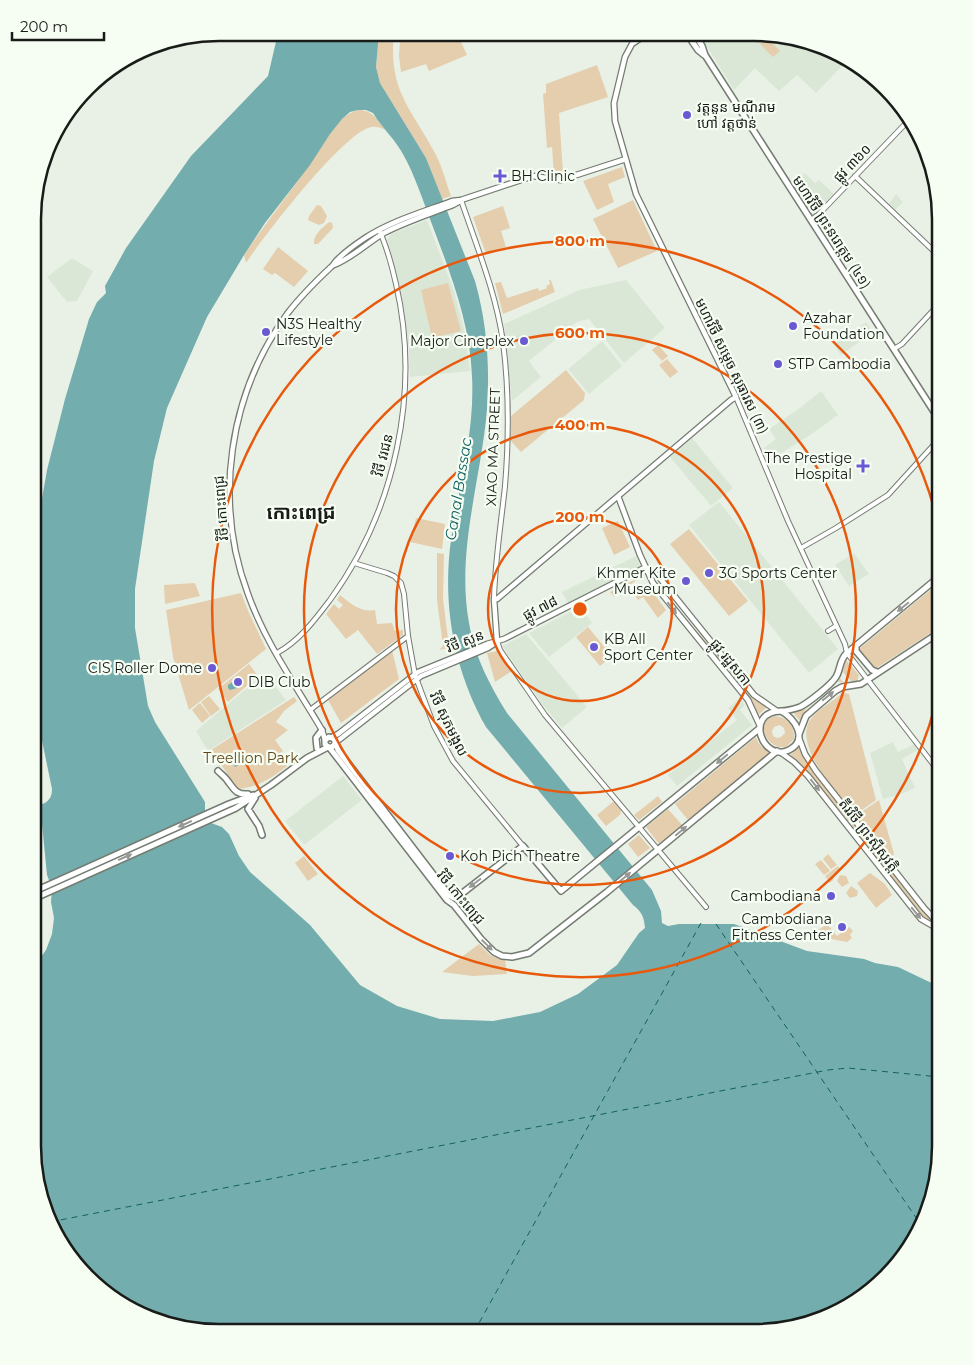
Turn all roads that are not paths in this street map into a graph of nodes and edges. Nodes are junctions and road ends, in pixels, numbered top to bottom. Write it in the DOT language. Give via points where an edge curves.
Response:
graph roads {
  1 [pos="635,41"];
  2 [pos="692,41"];
  3 [pos="699,41"];
  4 [pos="705,55"];
  5 [pos="905,124"];
  6 [pos="626,158"];
  7 [pos="855,176"];
  8 [pos="461,200"];
  9 [pos="810,220"];
  10 [pos="380,232"];
  11 [pos="932,249"];
  12 [pos="932,312"];
  13 [pos="894,349"];
  14 [pos="736,397"];
  15 [pos="932,408"];
  16 [pos="932,447"];
  17 [pos="618,496"];
  18 [pos="800,548"];
  19 [pos="354,563"];
  20 [pos="646,567"];
  21 [pos="932,583"];
  22 [pos="494,599"];
  23 [pos="836,626"];
  24 [pos="828,630"];
  25 [pos="408,636"];
  26 [pos="932,637"];
  27 [pos="497,641"];
  28 [pos="857,645"];
  29 [pos="847,653"];
  30 [pos="277,654"];
  31 [pos="877,672"];
  32 [pos="416,677"];
  33 [pos="867,679"];
  34 [pos="310,710"];
  35 [pos="779,711"];
  36 [pos="760,727"];
  37 [pos="322,730"];
  38 [pos="799,736"];
  39 [pos="328,739"];
  40 [pos="335,744"];
  41 [pos="328,747"];
  42 [pos="317,748"];
  43 [pos="779,751"];
  44 [pos="307,758"];
  45 [pos="932,763"];
  46 [pos="218,771"];
  47 [pos="261,792"];
  48 [pos="854,820"];
  49 [pos="847,826"];
  50 [pos="639,827"];
  51 [pos="262,835"];
  52 [pos="523,846"];
  53 [pos="658,850"];
  54 [pos="41,888"];
  55 [pos="41,895"];
  56 [pos="706,907"];
  57 [pos="932,918"];
  58 [pos="932,924"];
  1 -- 6 [label="main road, មហាវិថី សម្តេច សុធារស (៣)" via="627,52 614,103 615,121"];
  2 -- 4 [label="main road, មហាវិថី ព្រះនរោត្តម (៤១)"];
  3 -- 4 [label="main road, មហាវិថី ព្រះនរោត្តម (៤១)"];
  4 -- 9 [label="main road, មហាវិថី ព្រះនរោត្តម (៤១)"];
  5 -- 7 [label="street, ផ្លូវ ៣៦០"];
  6 -- 8 [label="main road, វិថី កោះពេជ្រ" via="561,180 533,176"];
  6 -- 14 [label="main road, មហាវិថី សម្តេច សុធារស (៣)" via="636,194"];
  7 -- 9 [label="street, ផ្លូវ ៣៦០"];
  7 -- 11 [label="street"];
  8 -- 10 [label="main road, វិថី កោះពេជ្រ"];
  8 -- 22 [label="street, XIAO MA STREET" via="494,298 505,359 506,458"];
  9 -- 13 [label="main road, មហាវិថី ព្រះនរោត្តម (៤១)"];
  10 -- 19 [label="street, វិថី វរជន" via="393,272 402,320 405,394 400,436 388,481"];
  10 -- 30 [label="main road, វិថី កោះពេជ្រ" via="338,258 292,308 267,346 244,397 234,439 229,489 231,517 247,594"];
  12 -- 13 [label="street"];
  13 -- 15 [label="main road, មហាវិថី ព្រះនរោត្តម (៤១)"];
  14 -- 17 [label="main road"];
  14 -- 18 [label="street, មហាវិថី សម្តេច សុធារស (៣)"];
  16 -- 18 [label="street" via="888,495"];
  17 -- 20 [label="main road, ផ្លូវ រដ្ឋសភា"];
  17 -- 22 [label="main road"];
  18 -- 23 [label="street, មហាវិថី សម្តេច សុធារស (៣)"];
  19 -- 25 [label="street, វិថី សុភមង្គល" via="388,573 401,583"];
  19 -- 30 [label="street, វិថី វរជន" via="305,631"];
  20 -- 27 [label="main road, ផ្លូវ ៧៨"];
  20 -- 35 [label="main road, ផ្លូវ រដ្ឋសភា" via="659,577 754,695"];
  20 -- 36 [label="main road, ផ្លូវ រដ្ឋសភា, one-way" via="653,583 748,700"];
  21 -- 28 [label="main road, one-way"];
  22 -- 27 [label="main road, XIAO MA STREET"];
  23 -- 24 [label="street"];
  23 -- 29 [label="street, មហាវិថី សម្តេច សុធារស (៣)"];
  25 -- 32 [label="street, វិថី សុភមង្គល"];
  25 -- 34 [label="street"];
  26 -- 31 [label="main road"];
  27 -- 32 [label="main road, វិថី សួន"];
  27 -- 50 [label="street" via="546,715"];
  28 -- 29 [label="main road"];
  28 -- 31 [label="main road" via="856,651"];
  29 -- 33 [label="street, មហាវិថី សម្តេច សុធារស (៣)"];
  29 -- 35 [label="main road" via="829,684 805,704"];
  30 -- 34 [label="main road, វិថី កោះពេជ្រ"];
  31 -- 33 [label="main road"];
  32 -- 39 [label="main road, វិថី សួន"];
  32 -- 40 [label="main road, វិថី សួន"];
  32 -- 52 [label="street, វិថី សុភមង្គល" via="434,726 450,756"];
  38 -- 33 [label="main road, one-way" via="806,716 829,696 838,689 856,686"];
  33 -- 45 [label="street, មហាវិថី សម្តេច សុធារស (៣)"];
  34 -- 37 [label="main road, វិថី កោះពេជ្រ"];
  35 -- 36 [label="main road" via="766,716"];
  35 -- 38 [label="main road" via="793,720"];
  36 -- 43 [label="main road" via="765,743"];
  36 -- 50 [label="main road, one-way"];
  37 -- 39 [label="main road, វិថី កោះពេជ្រ"];
  37 -- 42 [label="main road" via="316,738"];
  38 -- 43 [label="main road" via="792,748"];
  38 -- 48 [label="main road, តីរវិថី ព្រះស៊ីសុវត្តិ" via="812,766"];
  39 -- 40 [label="main road, វិថី កោះពេជ្រ" via="335,739"];
  39 -- 41 [label="main road, វិថី កោះពេជ្រ" via="325,744"];
  39 -- 42 [label="main road, វិថី សួន"];
  40 -- 41 [label="main road, វិថី សួន"];
  52 -- 40 [label="main road, វិថី កោះពេជ្រ, one-way" via="454,898 440,884"];
  41 -- 44 [label="main road, វិថី សួន"];
  41 -- 53 [label="main road, វិថី កោះពេជ្រ, one-way" via="447,900 454,904 485,944 498,954 512,957 528,953"];
  42 -- 44 [label="main road, វិថី សួន"];
  43 -- 49 [label="main road, តីរវិថី ព្រះស៊ីសុវត្តិ, one-way" via="808,776"];
  53 -- 43 [label="main road, វិថី កោះពេជ្រ, one-way"];
  44 -- 47 [label="main road, វិថី សួន"];
  46 -- 47 [label="main road" via="238,794"];
  47 -- 51 [label="main road" via="248,809"];
  47 -- 54 [label="main road, one-way"];
  55 -- 47 [label="main road, one-way" via="232,810"];
  48 -- 49 [label="main road"];
  48 -- 57 [label="main road, តីរវិថី ព្រះស៊ីសុវត្តិ"];
  49 -- 58 [label="main road, តីរវិថី ព្រះស៊ីសុវត្តិ, one-way" via="921,918"];
  50 -- 52 [label="main road, វិថី សុភមង្គល" via="561,891"];
  50 -- 53 [label="street"];
  53 -- 56 [label="street"];
}
